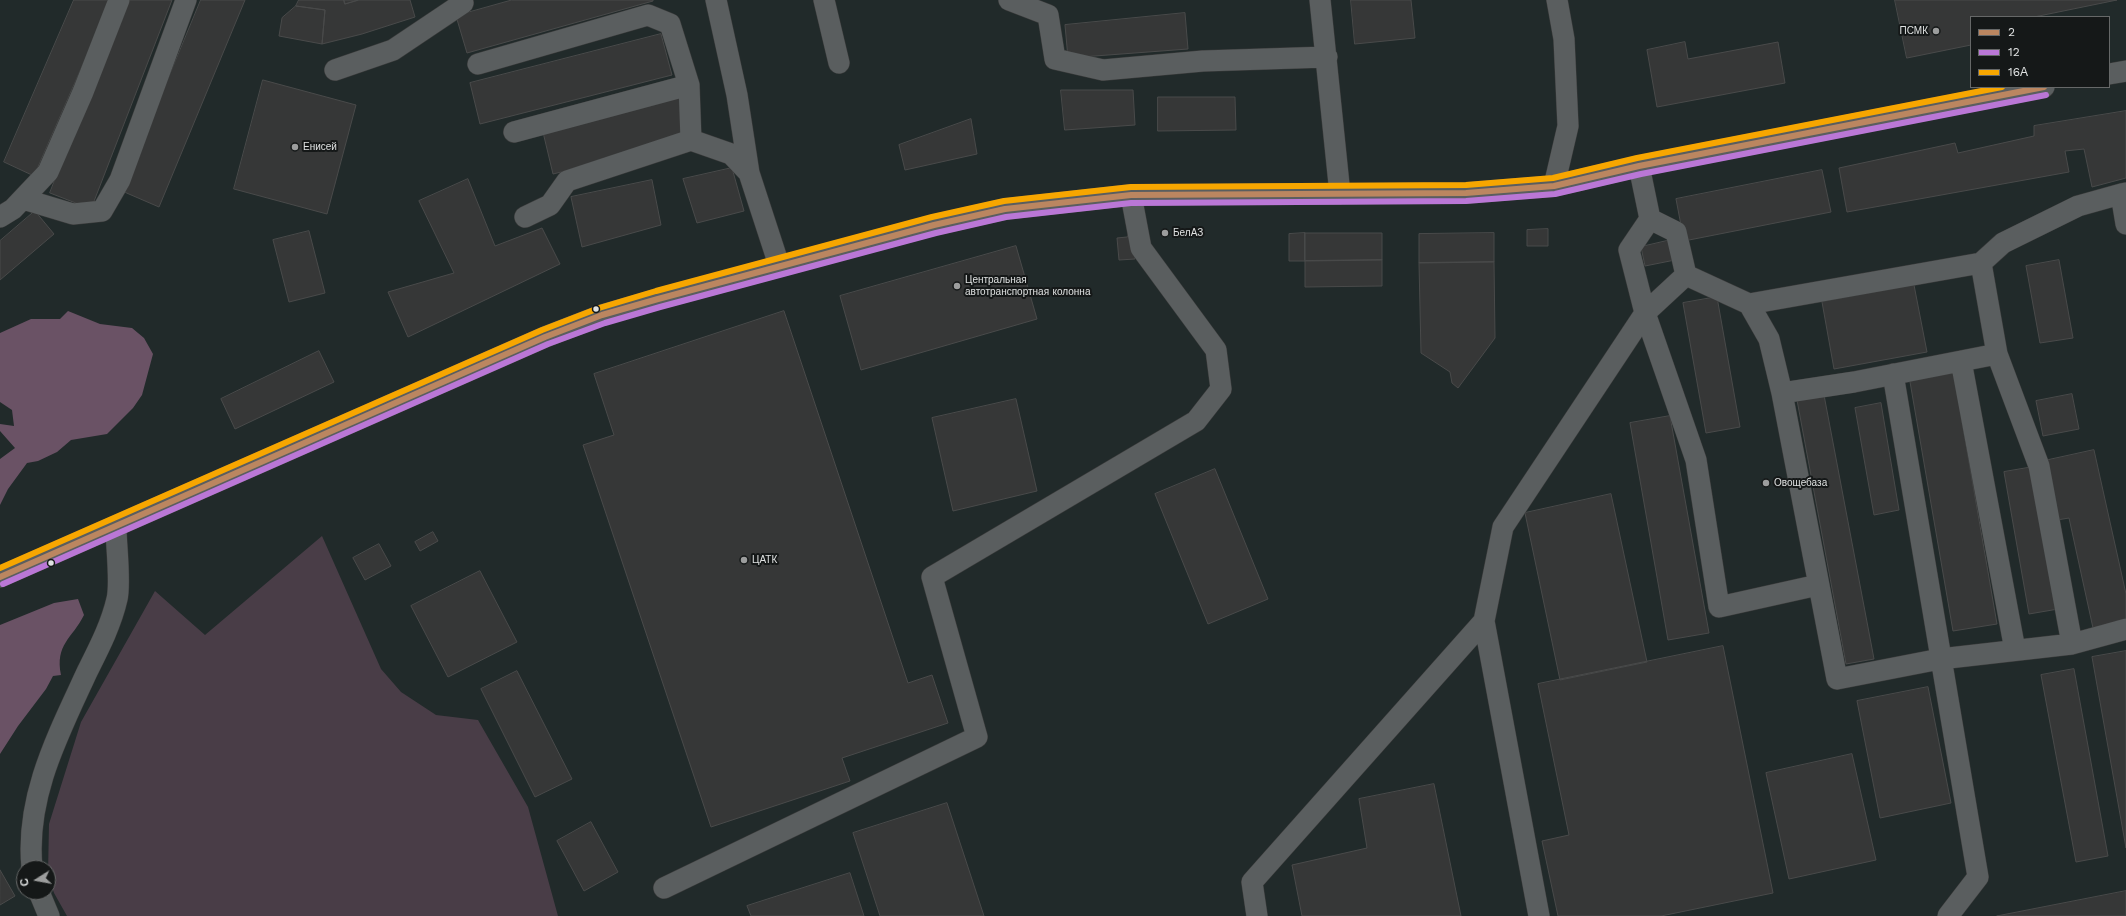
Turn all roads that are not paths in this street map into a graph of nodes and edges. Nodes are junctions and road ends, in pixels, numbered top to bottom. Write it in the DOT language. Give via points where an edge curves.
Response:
graph roads {
  1 [pos="119,0"];
  2 [pos="186,0"];
  3 [pos="716,0"];
  4 [pos="824,0"];
  5 [pos="1009,0"];
  6 [pos="1320,0"];
  7 [pos="1557,0"];
  8 [pos="466,1"];
  9 [pos="1327,57"];
  10 [pos="839,63"];
  11 [pos="478,64"];
  12 [pos="335,70"];
  13 [pos="2126,71"];
  14 [pos="2110,74"];
  15 [pos="689,85"];
  16 [pos="2039,88"];
  17 [pos="514,132"];
  18 [pos="691,140"];
  19 [pos="1639,166"];
  20 [pos="749,173"];
  21 [pos="1554,186"];
  22 [pos="1340,194"];
  23 [pos="2124,194"];
  24 [pos="1131,195"];
  25 [pos="23,199"];
  26 [pos="525,217"];
  27 [pos="0,218"];
  28 [pos="1650,219"];
  29 [pos="2126,224"];
  30 [pos="1981,263"];
  31 [pos="779,265"];
  32 [pos="1686,275"];
  33 [pos="1749,304"];
  34 [pos="1645,313"];
  35 [pos="1997,354"];
  36 [pos="1961,361"];
  37 [pos="1893,374"];
  38 [pos="1782,393"];
  39 [pos="116,527"];
  40 [pos="0,577"];
  41 [pos="1818,585"];
  42 [pos="1484,621"];
  43 [pos="2126,629"];
  44 [pos="2072,644"];
  45 [pos="2015,650"];
  46 [pos="1940,659"];
  47 [pos="31,860"];
  48 [pos="664,888"];
  49 [pos="42,900"];
  50 [pos="49,916"];
  51 [pos="1257,916"];
  52 [pos="1540,916"];
  53 [pos="1948,916"];
  1 -- 25 [label="street" via="48,172"];
  2 -- 25 [label="street" via="120,180 102,211 73,214"];
  3 -- 20 [label="street" via="737,95"];
  4 -- 10 [label="street"];
  5 -- 9 [label="street" via="1048,15 1055,59 1104,70 1203,61"];
  6 -- 9 [label="street"];
  7 -- 21 [label="street" via="1564,39 1568,126"];
  8 -- 12 [label="street" via="393,50"];
  9 -- 22 [label="street"];
  11 -- 15 [label="street" via="648,15 670,24"];
  13 -- 14 [label="street"];
  15 -- 17 [label="street"];
  15 -- 18 [label="street"];
  16 -- 19 [label="street"];
  18 -- 20 [label="street" via="731,154"];
  18 -- 26 [label="street" via="567,181 550,205"];
  19 -- 21 [label="street"];
  19 -- 28 [label="street"];
  20 -- 31 [label="street"];
  21 -- 22 [label="street" via="1466,193"];
  22 -- 24 [label="street"];
  23 -- 29 [label="street"];
  23 -- 30 [label="street" via="2078,206 2003,243"];
  24 -- 31 [label="street" via="1005,209"];
  24 -- 48 [label="street" via="1141,248 1216,350 1221,390 1196,421 932,577 977,737"];
  25 -- 27 [label="street"];
  28 -- 32 [label="street" via="1676,232"];
  28 -- 34 [label="street" via="1630,250"];
  30 -- 33 [label="street"];
  30 -- 35 [label="street"];
  31 -- 39 [label="street" via="602,315 546,337"];
  32 -- 33 [label="street"];
  32 -- 34 [label="street"];
  33 -- 38 [label="street" via="1769,339"];
  34 -- 41 [label="street" via="1696,460 1719,607"];
  34 -- 42 [label="street" via="1503,527"];
  35 -- 36 [label="street"];
  35 -- 44 [label="street" via="2039,466"];
  36 -- 37 [label="street"];
  36 -- 45 [label="street"];
  37 -- 38 [label="street"];
  37 -- 46 [label="street"];
  38 -- 41 [label="street"];
  39 -- 40 [label="street"];
  39 -- 47 [label="street" via="117,598 109,627 66,718 40,781 33,818"];
  41 -- 46 [label="street" via="1837,679"];
  42 -- 51 [label="street" via="1252,882"];
  42 -- 52 [label="street"];
  43 -- 44 [label="street"];
  44 -- 45 [label="street"];
  45 -- 46 [label="street"];
  46 -- 53 [label="street" via="1978,877"];
  49 -- 50 [label="street"];
}
